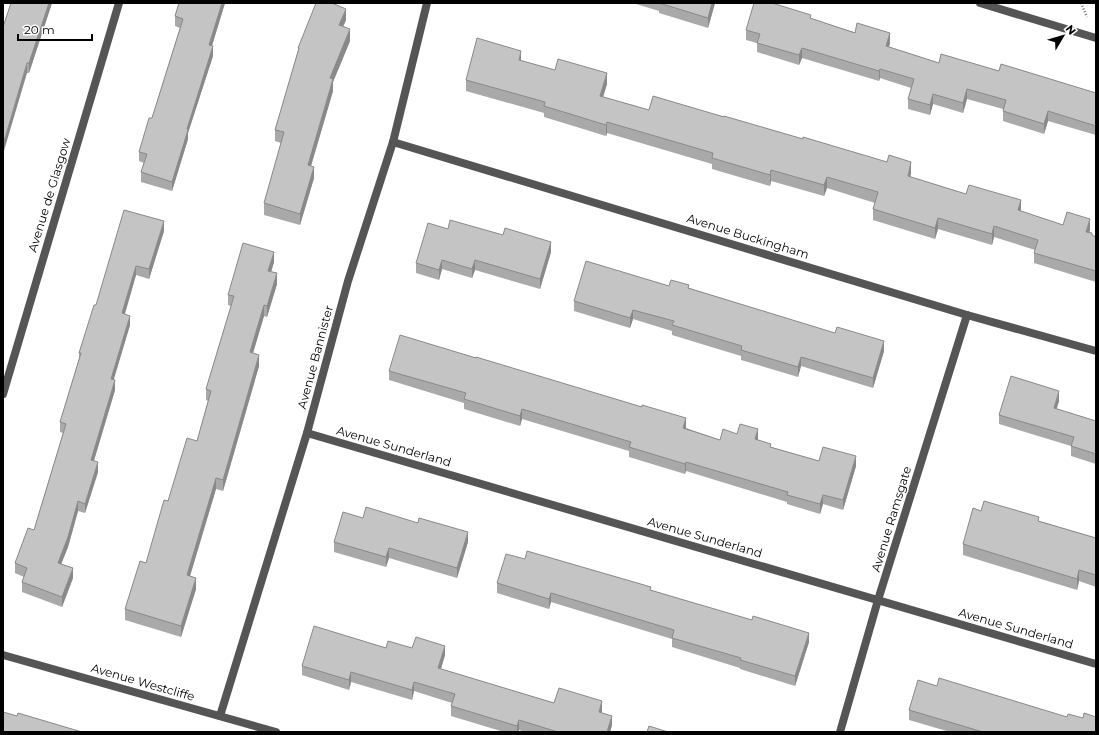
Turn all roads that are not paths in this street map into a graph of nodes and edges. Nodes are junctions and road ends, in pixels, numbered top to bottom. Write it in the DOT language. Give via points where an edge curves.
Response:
graph roads {
  1 [pos="119,3"];
  2 [pos="427,3"];
  3 [pos="980,3"];
  4 [pos="1096,38"];
  5 [pos="393,142"];
  6 [pos="967,315"];
  7 [pos="1096,351"];
  8 [pos="3,394"];
  9 [pos="307,433"];
  10 [pos="878,600"];
  11 [pos="3,655"];
  12 [pos="1096,664"];
  13 [pos="220,716"];
  14 [pos="276,732"];
  15 [pos="840,732"];
  1 -- 8 [label="street, Avenue de Glasgow"];
  2 -- 5 [label="street, Avenue Bannister"];
  3 -- 4 [label="street"];
  5 -- 6 [label="street, Avenue Buckingham"];
  5 -- 9 [label="street, Avenue Bannister" via="348,281"];
  6 -- 7 [label="street, Avenue Buckingham"];
  6 -- 10 [label="street, Avenue Ramsgate"];
  9 -- 10 [label="street, Avenue Sunderland"];
  9 -- 13 [label="street, Avenue Bannister"];
  10 -- 12 [label="street, Avenue Sunderland"];
  10 -- 15 [label="street, Avenue Ramsgate"];
  11 -- 13 [label="street, Avenue Westcliffe"];
  13 -- 14 [label="street, Avenue Westcliffe"];
}
